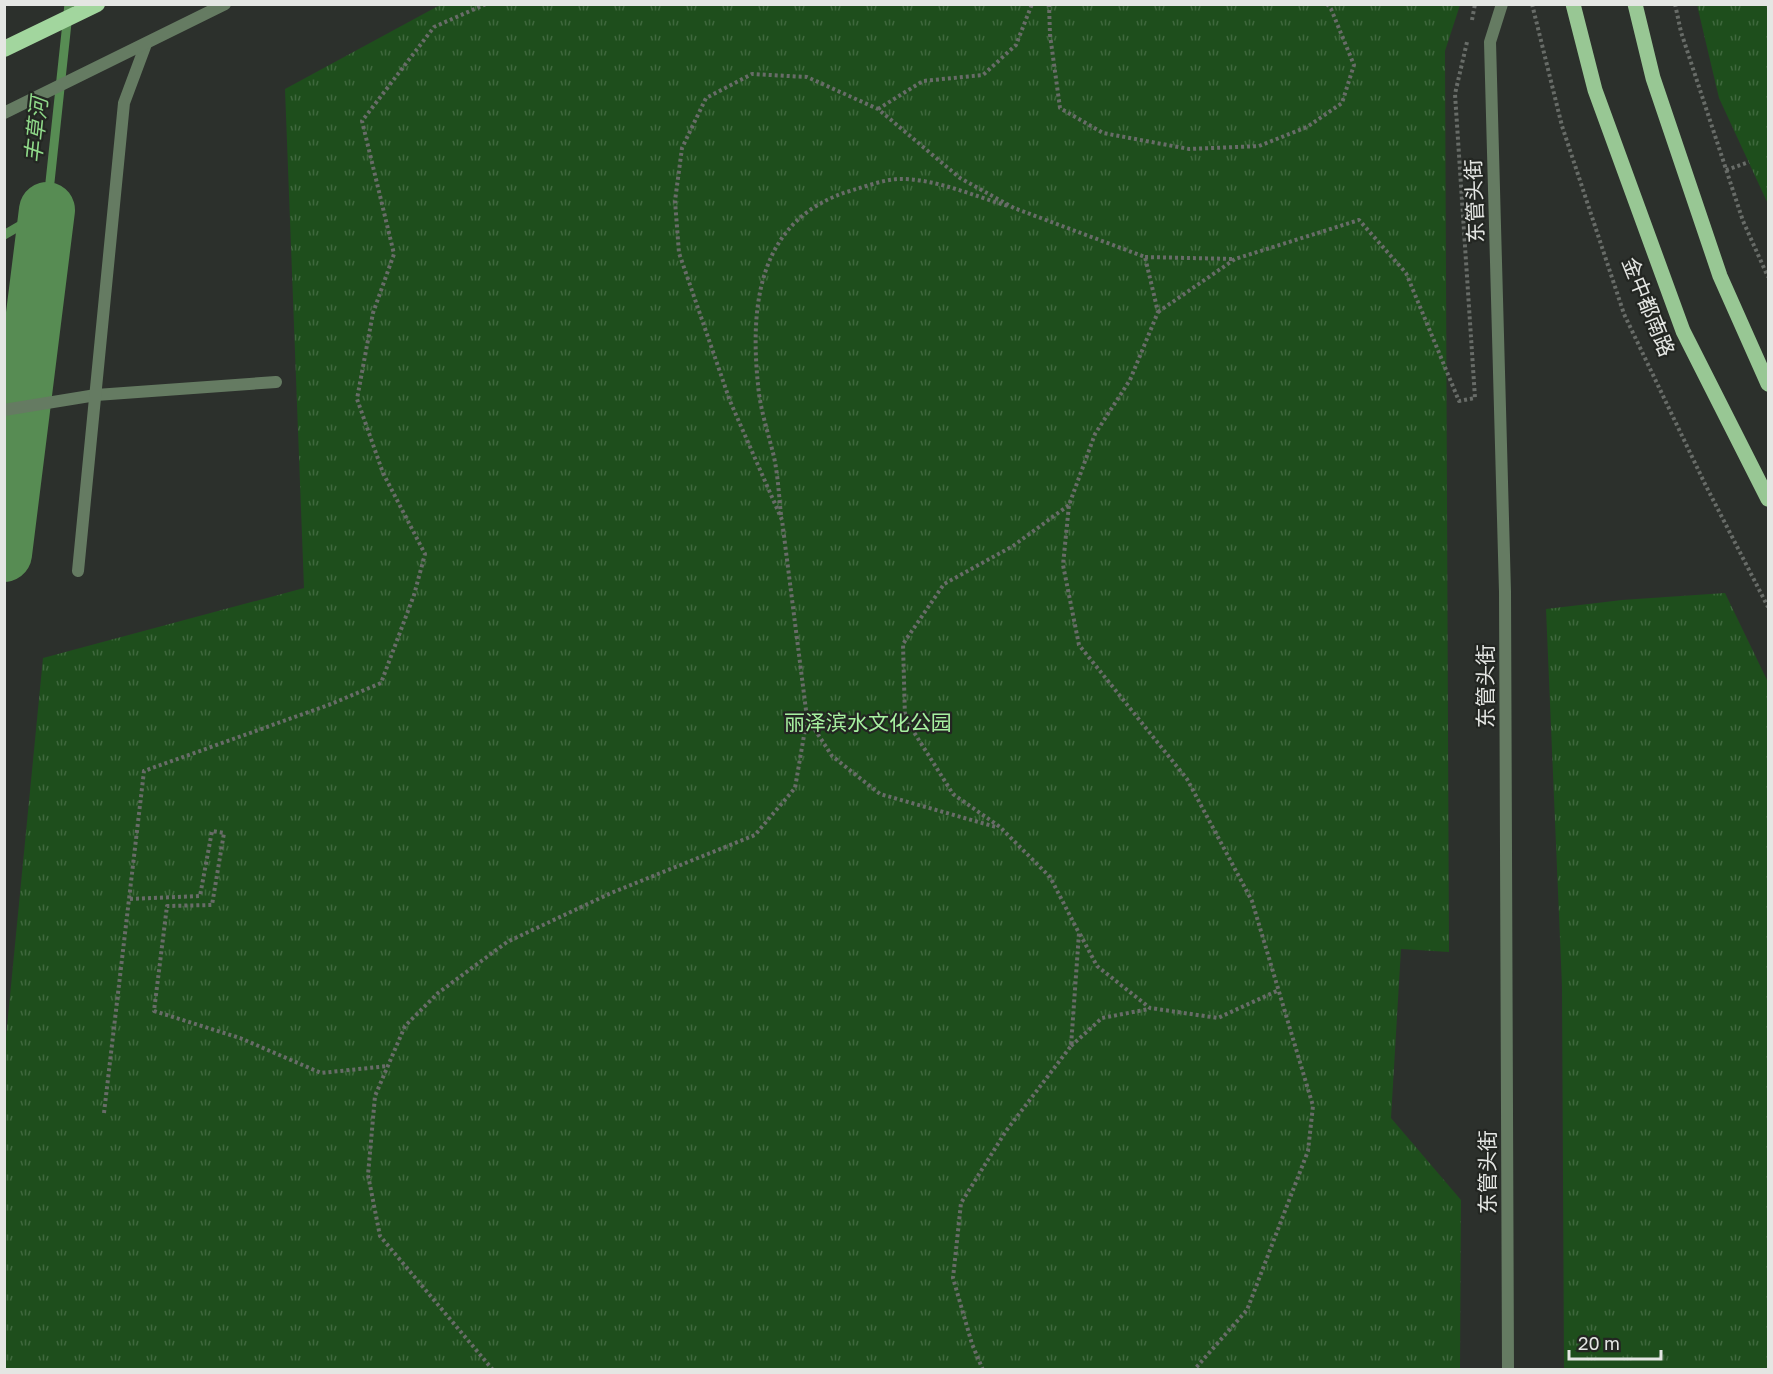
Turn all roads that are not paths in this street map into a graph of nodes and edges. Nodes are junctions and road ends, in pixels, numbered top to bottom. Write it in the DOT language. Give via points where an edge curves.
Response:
graph roads {
  1 [pos="225,4"];
  2 [pos="1502,4"];
  3 [pos="1573,4"];
  4 [pos="1635,4"];
  5 [pos="90,8"];
  6 [pos="146,44"];
  7 [pos="4,49"];
  8 [pos="4,113"];
  9 [pos="276,382"];
  10 [pos="1768,384"];
  11 [pos="96,395"];
  12 [pos="4,410"];
  13 [pos="1768,499"];
  14 [pos="78,571"];
  15 [pos="1508,1370"];
  1 -- 6 [label="street"];
  2 -- 15 [label="street, 东管头街" via="1490,42 1505,592"];
  3 -- 13 [label="main road, 金中都南路" via="1595,90 1683,331"];
  4 -- 10 [label="main road" via="1653,78 1720,276"];
  5 -- 7 [label="highway"];
  6 -- 8 [label="street"];
  6 -- 11 [label="street" via="124,103"];
  9 -- 11 [label="street"];
  11 -- 12 [label="street"];
  11 -- 14 [label="street"];
}
